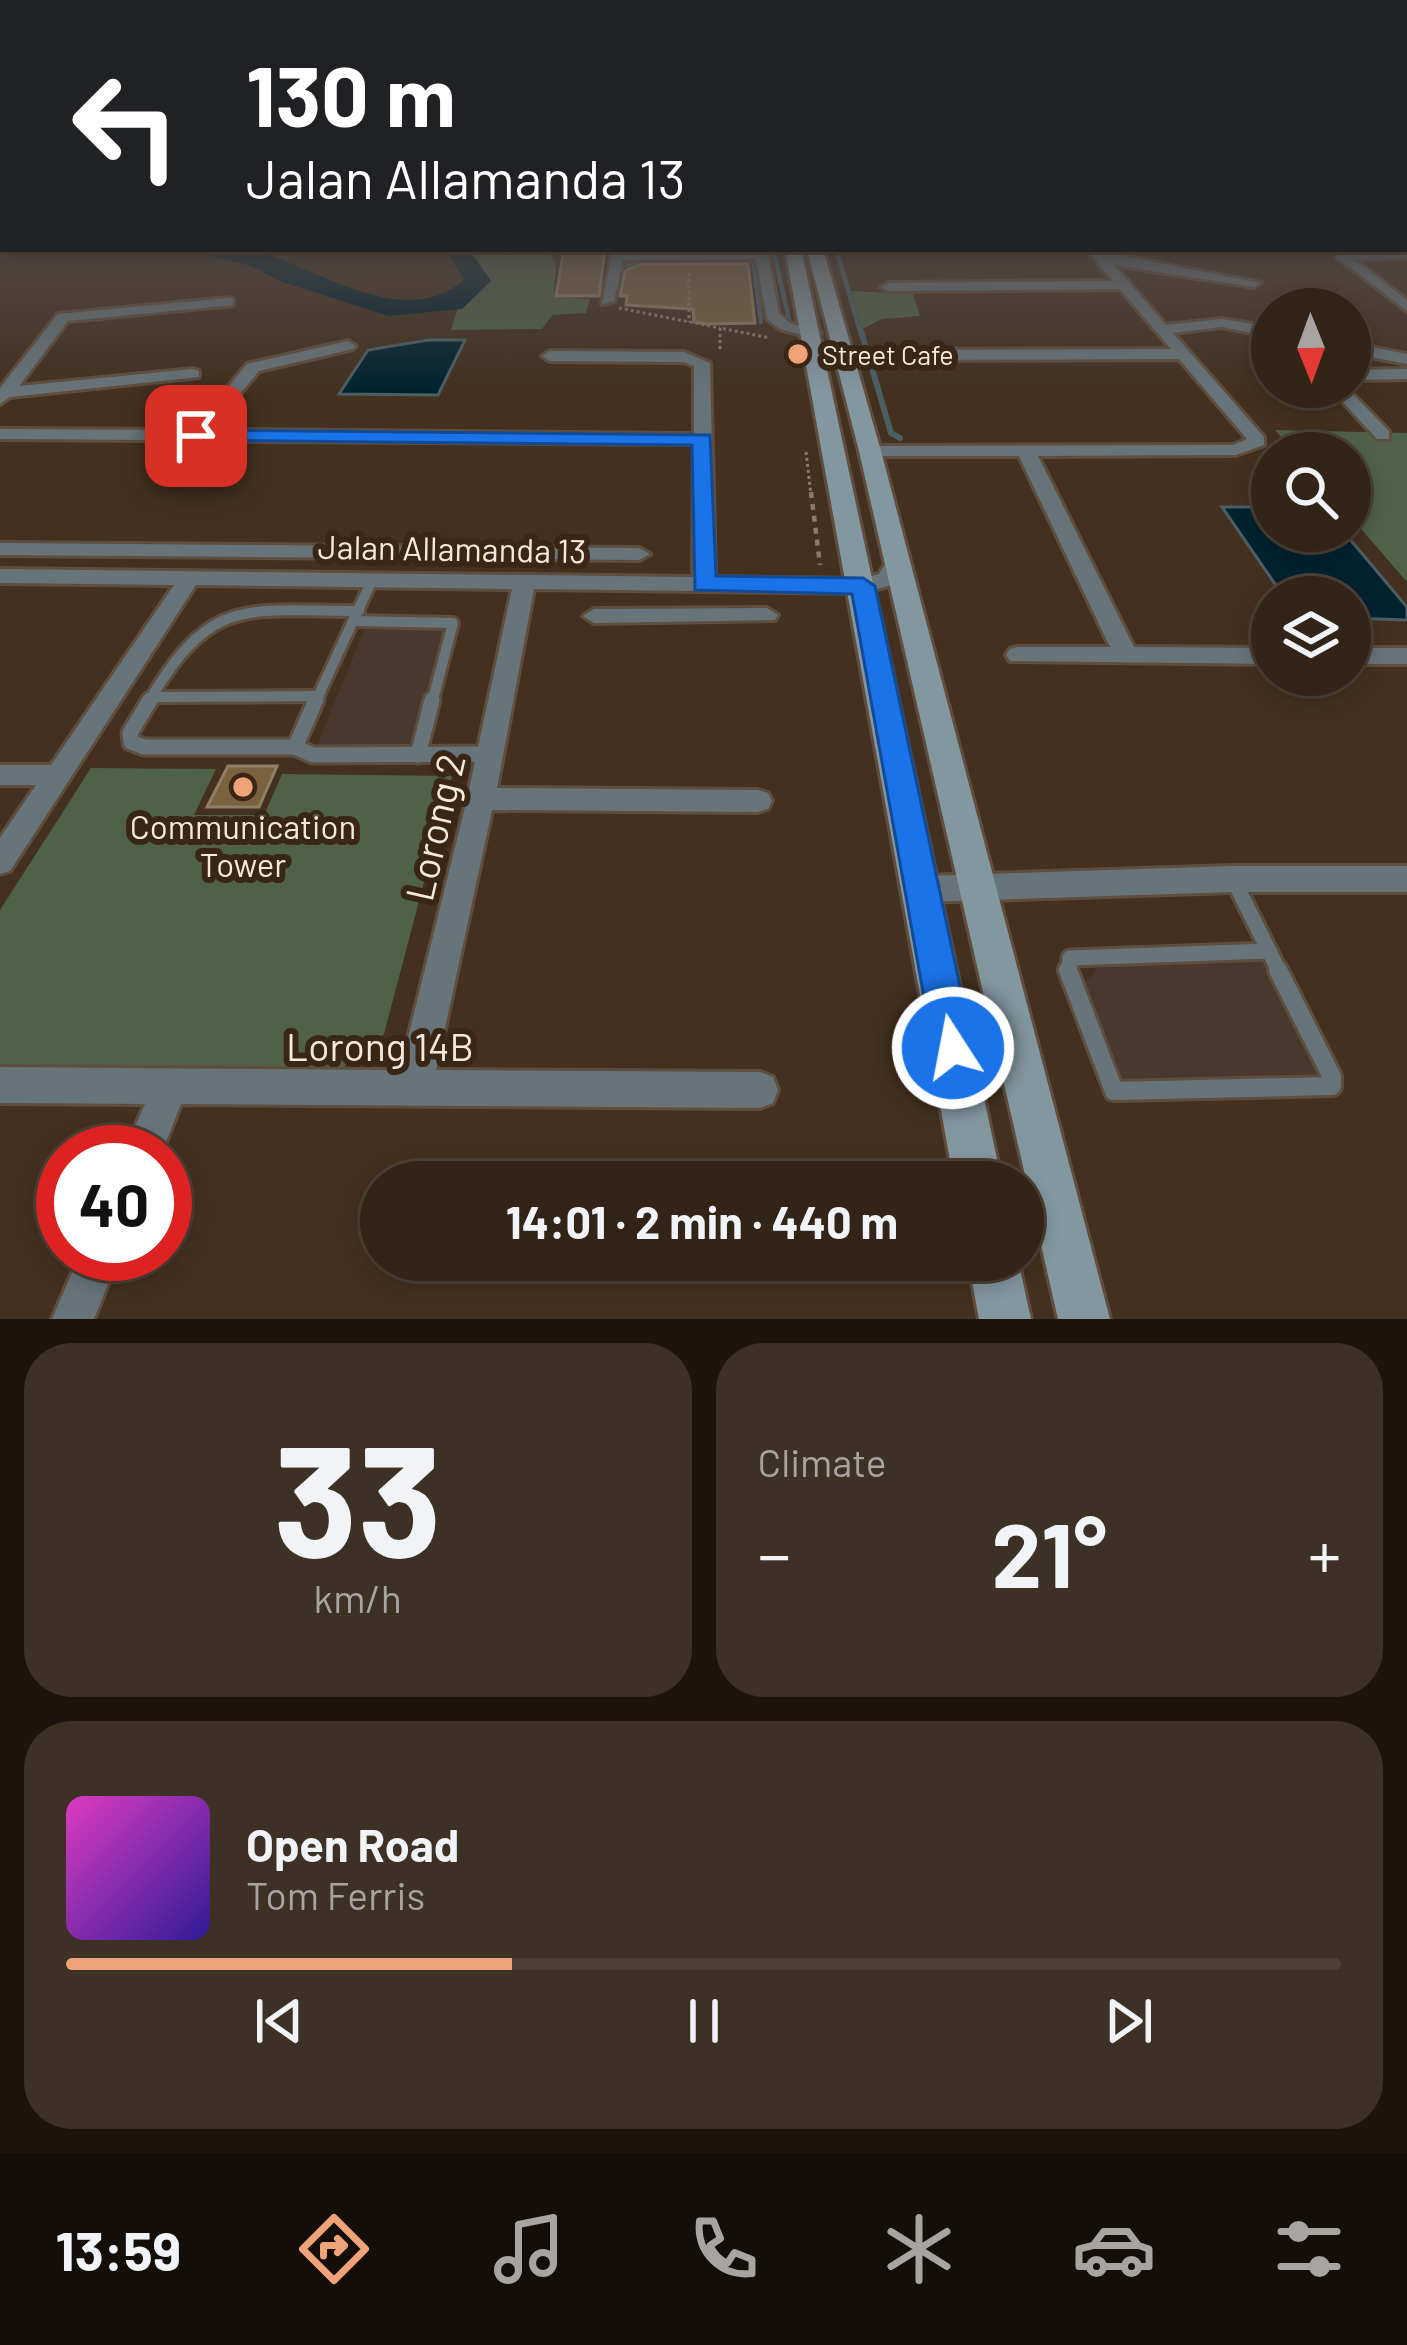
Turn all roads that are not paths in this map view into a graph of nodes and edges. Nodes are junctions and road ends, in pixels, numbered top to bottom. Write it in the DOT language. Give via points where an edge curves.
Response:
graph roads {
  1 [pos="615,270"];
  2 [pos="765,270"];
  3 [pos="798,270"];
  4 [pos="821,270"];
  5 [pos="1112,270"];
  6 [pos="1182,270"];
  7 [pos="1359,270"];
  8 [pos="1255,283"];
  9 [pos="1125,285"];
  10 [pos="888,287"];
  11 [pos="228,302"];
  12 [pos="607,303"];
  13 [pos="1407,307"];
  14 [pos="1251,328"];
  15 [pos="1166,329"];
  16 [pos="813,333"];
  17 [pos="348,346"];
  18 [pos="1371,352"];
  19 [pos="1185,354"];
  20 [pos="921,355"];
  21 [pos="550,356"];
  22 [pos="1407,359"];
  23 [pos="193,374"];
  24 [pos="1407,374"];
  25 [pos="1371,375"];
  26 [pos="3,395"];
  27 [pos="1357,408"];
  28 [pos="0,434"];
  29 [pos="1383,435"];
  30 [pos="196,436"];
  31 [pos="702,439"];
  32 [pos="870,451"];
  33 [pos="1026,451"];
  34 [pos="416,552"];
  35 [pos="4,553"];
  36 [pos="639,554"];
  37 [pos="895,566"];
  38 [pos="0,576"];
  39 [pos="190,578"];
  40 [pos="372,580"];
  41 [pos="407,581"];
  42 [pos="524,582"];
  43 [pos="645,584"];
  44 [pos="704,584"];
  45 [pos="863,586"];
  46 [pos="767,615"];
  47 [pos="357,616"];
  48 [pos="594,616"];
  49 [pos="641,616"];
  50 [pos="1126,655"];
  51 [pos="1018,656"];
  52 [pos="1251,656"];
  53 [pos="1371,656"];
  54 [pos="1407,656"];
  55 [pos="320,696"];
  56 [pos="154,697"];
  57 [pos="295,746"];
  58 [pos="490,754"];
  59 [pos="418,755"];
  60 [pos="0,775"];
  61 [pos="58,775"];
  62 [pos="481,799"];
  63 [pos="758,800"];
  64 [pos="0,862"];
  65 [pos="1233,879"];
  66 [pos="1407,879"];
  67 [pos="976,887"];
  68 [pos="922,889"];
  69 [pos="1270,951"];
  70 [pos="0,1085"];
  71 [pos="170,1086"];
  72 [pos="415,1087"];
  73 [pos="760,1090"];
  74 [pos="154,1125"];
  75 [pos="974,1161"];
  76 [pos="89,1281"];
  77 [pos="997,1281"];
  78 [pos="73,1319"];
  79 [pos="1005,1319"];
  80 [pos="1084,1319"];
  1 -- 12 [label="street"];
  2 -- 16 [label="street" via="772,316"];
  3 -- 16 [label="street"];
  4 -- 32 [label="street"];
  5 -- 9 [label="street"];
  6 -- 8 [label="street"];
  7 -- 13 [label="street"];
  9 -- 10 [label="street"];
  9 -- 15 [label="street"];
  11 -- 26 [label="street" via="57,320"];
  14 -- 15 [label="street"];
  15 -- 19 [label="street"];
  16 -- 45 [label="street"];
  17 -- 30 [label="street" via="253,367"];
  18 -- 22 [label="street"];
  19 -- 20 [label="street"];
  19 -- 33 [label="street" via="1258,441 1236,450"];
  21 -- 31 [label="street" via="699,360"];
  23 -- 26 [label="street"];
  24 -- 25 [label="street"];
  27 -- 29 [label="street"];
  28 -- 30 [label="street"];
  30 -- 31 [label="street"];
  31 -- 44 [label="street"];
  32 -- 33 [label="street"];
  32 -- 37 [label="street"];
  33 -- 50 [label="street"];
  34 -- 35 [label="street"];
  34 -- 36 [label="street"];
  34 -- 41 [label="street"];
  37 -- 45 [label="street" via="886,579"];
  37 -- 67 [label="street"];
  38 -- 39 [label="street, Jalan Allamanda 13"];
  39 -- 40 [label="street, Jalan Allamanda 13"];
  39 -- 61 [label="street"];
  40 -- 41 [label="street, Jalan Allamanda 13"];
  40 -- 47 [label="lane"];
  41 -- 42 [label="street, Jalan Allamanda 13"];
  42 -- 43 [label="street, Jalan Allamanda 13"];
  42 -- 58 [label="street, Lorong 2"];
  43 -- 44 [label="street, Jalan Allamanda 13"];
  43 -- 49 [label="street"];
  44 -- 45 [label="street, Jalan Allamanda 13"];
  45 -- 68 [label="street"];
  46 -- 49 [label="street"];
  47 -- 55 [label="lane"];
  47 -- 56 [label="lane" via="224,617 191,639"];
  47 -- 59 [label="lane" via="453,623"];
  48 -- 49 [label="street"];
  50 -- 51 [label="street"];
  50 -- 52 [label="street"];
  53 -- 54 [label="street"];
  55 -- 56 [label="lane"];
  55 -- 57 [label="lane"];
  56 -- 57 [label="lane" via="131,742"];
  57 -- 59 [label="lane" via="313,755"];
  58 -- 59 [label="lane"];
  58 -- 62 [label="street, Lorong 2"];
  60 -- 61 [label="street"];
  61 -- 64 [label="street"];
  62 -- 63 [label="street"];
  62 -- 72 [label="street, Lorong 2"];
  65 -- 66 [label="street"];
  65 -- 67 [label="street"];
  65 -- 69 [label="lane"];
  67 -- 68 [label="street"];
  67 -- 80 [label="street"];
  68 -- 75 [label="street"];
  69 -- 69 [label="lane" via="1070,958 1114,1091 1332,1086"];
  70 -- 71 [label="street, Lorong 14B"];
  71 -- 72 [label="street, Lorong 14B"];
  71 -- 74 [label="street"];
  72 -- 73 [label="street, Lorong 14B"];
  76 -- 78 [label="street"];
  77 -- 79 [label="street"];
}
